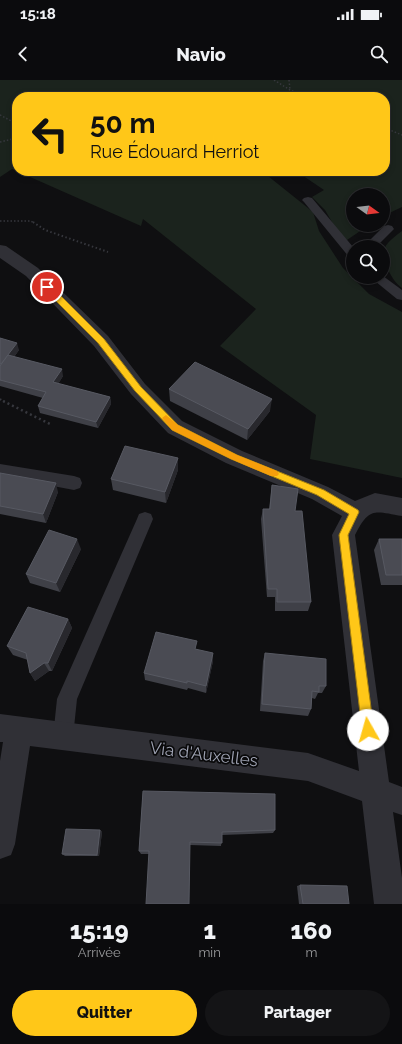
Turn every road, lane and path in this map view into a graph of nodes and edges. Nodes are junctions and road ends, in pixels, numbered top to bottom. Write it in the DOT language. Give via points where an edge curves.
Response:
graph roads {
  1 [pos="274,80"];
  2 [pos="289,80"];
  3 [pos="290,90"];
  4 [pos="295,92"];
  5 [pos="0,115"];
  6 [pos="12,121"];
  7 [pos="390,130"];
  8 [pos="402,134"];
  9 [pos="12,139"];
  10 [pos="0,142"];
  11 [pos="308,200"];
  12 [pos="0,221"];
  13 [pos="385,232"];
  14 [pos="376,240"];
  15 [pos="346,246"];
  16 [pos="0,250"];
  17 [pos="108,252"];
  18 [pos="386,284"];
  19 [pos="402,296"];
  20 [pos="0,399"];
  21 [pos="50,424"];
  22 [pos="0,470"];
  23 [pos="74,483"];
  24 [pos="402,507"];
  25 [pos="355,512"];
  26 [pos="145,519"];
  27 [pos="9,730"];
  28 [pos="63,737"];
  29 [pos="389,797"];
  30 [pos="0,844"];
  31 [pos="390,904"];
  1 -- 3 [label="path"];
  2 -- 3 [label="path"];
  3 -- 4 [label="path"];
  5 -- 6 [label="path"];
  7 -- 8 [label="path"];
  9 -- 10 [label="path"];
  11 -- 15 [label="lane"];
  12 -- 17 [label="path" via="31,221 45,230"];
  13 -- 14 [label="lane"];
  16 -- 25 [label="street" via="32,272 101,341 138,389 175,427 234,457 320,493"];
  18 -- 19 [label="lane"];
  20 -- 21 [label="path"];
  22 -- 23 [label="lane"];
  24 -- 25 [label="street" via="375,502"];
  25 -- 29 [label="street" via="343,535"];
  26 -- 28 [label="lane" via="67,699"];
  27 -- 28 [label="street, Via d'Auxelles"];
  27 -- 30 [label="street"];
  28 -- 29 [label="street, Via d'Auxelles" via="308,767"];
  29 -- 31 [label="street"];
}
